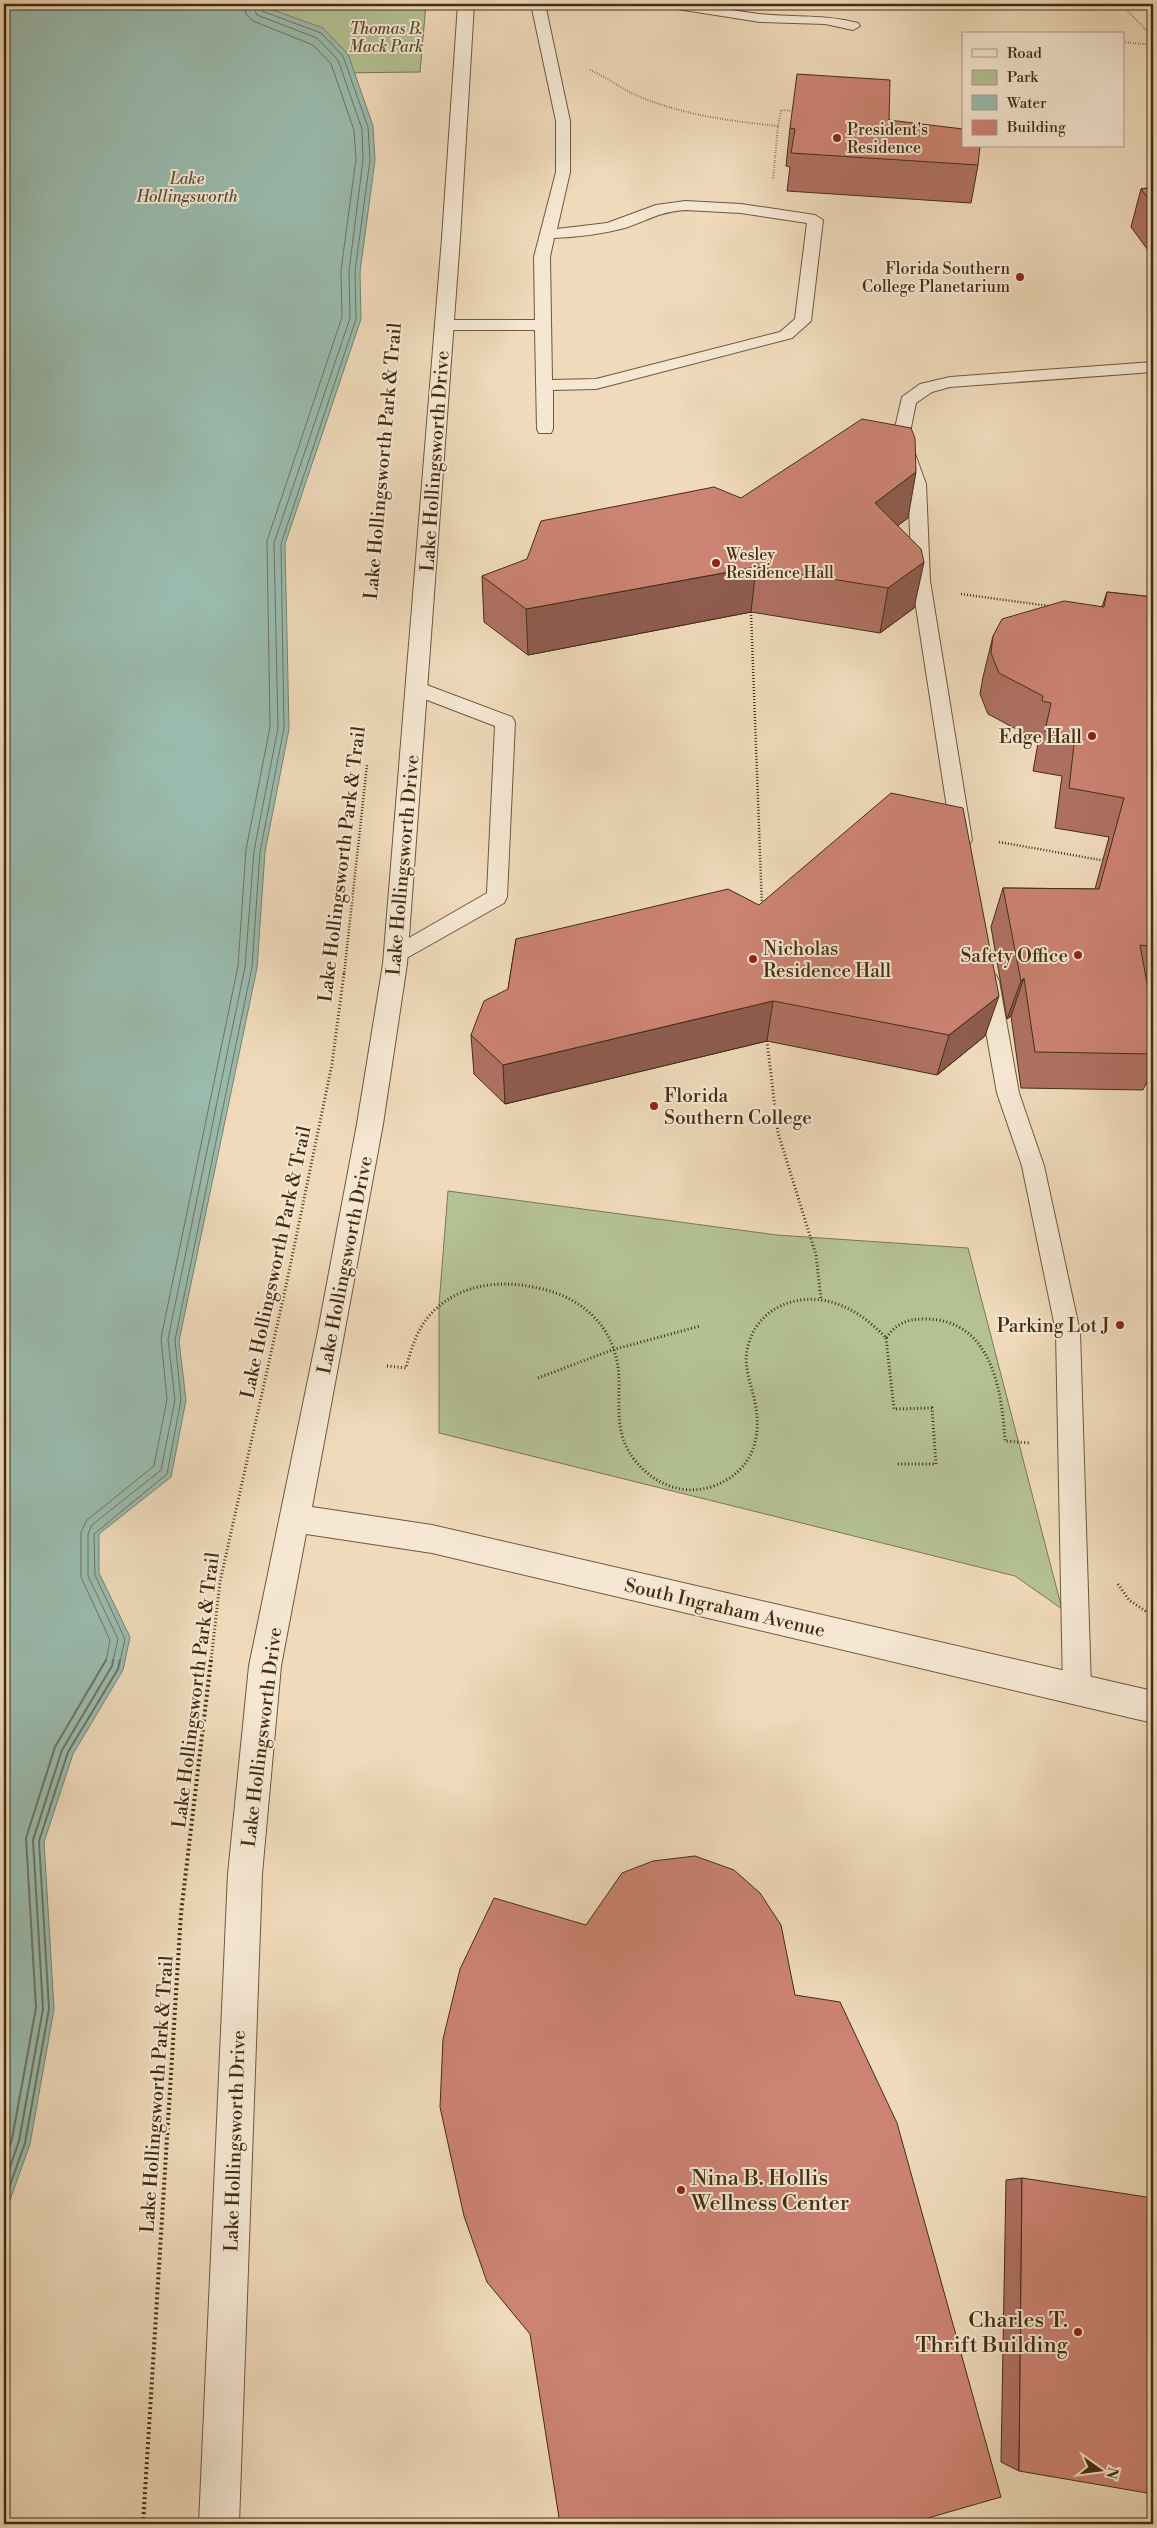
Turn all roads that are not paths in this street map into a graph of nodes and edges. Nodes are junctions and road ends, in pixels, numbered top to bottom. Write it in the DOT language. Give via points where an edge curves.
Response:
graph roads {
  1 [pos="466,4"];
  2 [pos="538,4"];
  3 [pos="671,4"];
  4 [pos="853,26"];
  5 [pos="548,234"];
  6 [pos="444,325"];
  7 [pos="543,325"];
  8 [pos="1153,367"];
  9 [pos="544,385"];
  10 [pos="545,429"];
  11 [pos="416,688"];
  12 [pos="963,845"];
  13 [pos="396,956"];
  14 [pos="984,960"];
  15 [pos="294,1518"];
  16 [pos="1077,1689"];
  17 [pos="1153,1707"];
  18 [pos="219,2524"];
  1 -- 6 [label="street, Lake Hollingsworth Drive"];
  2 -- 5 [label="lane" via="563,121 564,172"];
  3 -- 4 [label="lane" via="760,18 825,20"];
  5 -- 7 [label="lane" via="542,257"];
  5 -- 9 [label="lane" via="589,232 628,222 664,207 734,208 815,220 803,321 786,336 596,384"];
  6 -- 7 [label="lane"];
  6 -- 11 [label="street, Lake Hollingsworth Drive"];
  7 -- 9 [label="lane"];
  8 -- 12 [label="lane" via="950,382 926,388 908,401 901,437 917,484 922,589"];
  9 -- 10 [label="lane"];
  11 -- 13 [label="street, Lake Hollingsworth Drive"];
  11 -- 13 [label="lane" via="505,722 497,897"];
  13 -- 15 [label="street, Lake Hollingsworth Drive" via="367,1143"];
  14 -- 16 [label="lane" via="1008,1093 1033,1166 1068,1332"];
  15 -- 16 [label="street, South Ingraham Avenue" via="432,1539"];
  15 -- 18 [label="street, Lake Hollingsworth Drive" via="265,1666 244,1874"];
  16 -- 17 [label="street, South Ingraham Avenue"];
}
